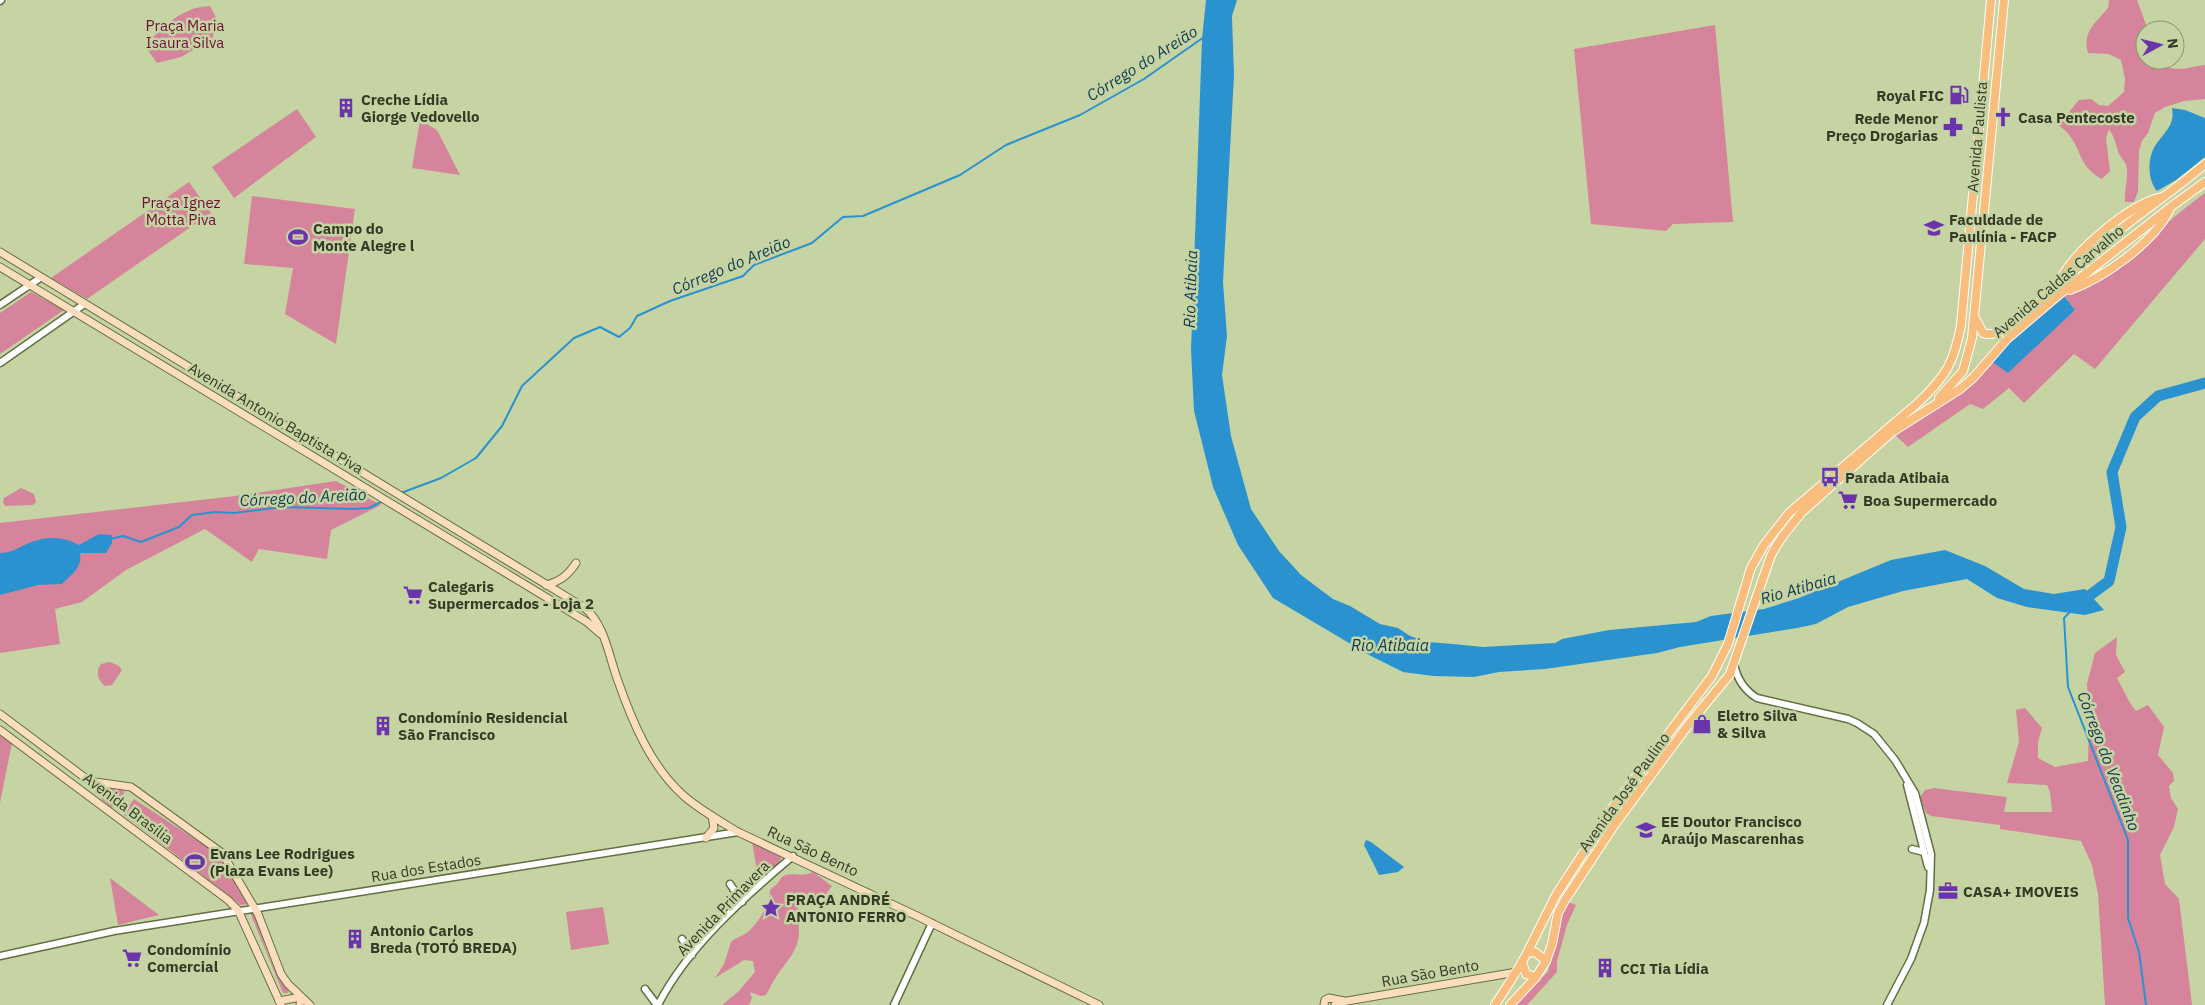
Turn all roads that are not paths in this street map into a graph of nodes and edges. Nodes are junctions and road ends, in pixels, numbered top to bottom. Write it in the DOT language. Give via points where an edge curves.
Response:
graph roads {
  1 [pos="1991,0"];
  2 [pos="2004,0"];
  3 [pos="2205,164"];
  4 [pos="2205,182"];
  5 [pos="2165,196"];
  6 [pos="2172,206"];
  7 [pos="2116,233"];
  8 [pos="2125,243"];
  9 [pos="0,252"];
  10 [pos="0,267"];
  11 [pos="40,278"];
  12 [pos="30,285"];
  13 [pos="2059,291"];
  14 [pos="83,304"];
  15 [pos="0,305"];
  16 [pos="73,312"];
  17 [pos="1975,318"];
  18 [pos="0,363"];
  19 [pos="1926,409"];
  20 [pos="376,481"];
  21 [pos="371,491"];
  22 [pos="466,535"];
  23 [pos="459,544"];
  24 [pos="576,563"];
  25 [pos="546,585"];
  26 [pos="1743,596"];
  27 [pos="588,610"];
  28 [pos="603,635"];
  29 [pos="1739,647"];
  30 [pos="1733,663"];
  31 [pos="0,714"];
  32 [pos="0,730"];
  33 [pos="1907,783"];
  34 [pos="712,816"];
  35 [pos="1915,817"];
  36 [pos="1924,821"];
  37 [pos="738,832"];
  38 [pos="706,838"];
  39 [pos="1912,849"];
  40 [pos="1924,852"];
  41 [pos="792,856"];
  42 [pos="1930,871"];
  43 [pos="730,884"];
  44 [pos="742,902"];
  45 [pos="254,908"];
  46 [pos="238,910"];
  47 [pos="932,923"];
  48 [pos="682,939"];
  49 [pos="1527,953"];
  50 [pos="692,955"];
  51 [pos="0,956"];
  52 [pos="1546,961"];
  53 [pos="1522,962"];
  54 [pos="1517,972"];
  55 [pos="1526,974"];
  56 [pos="1536,977"];
  57 [pos="646,989"];
  58 [pos="301,997"];
  59 [pos="280,1003"];
  60 [pos="1335,1003"];
  61 [pos="1322,1004"];
  62 [pos="300,1005"];
  63 [pos="310,1005"];
  64 [pos="658,1005"];
  65 [pos="894,1005"];
  66 [pos="1099,1005"];
  67 [pos="1495,1005"];
  68 [pos="1510,1005"];
  69 [pos="1887,1005"];
  1 -- 26 [label="main road, Avenida Paulista" via="1966,281 1958,341 1948,370 1936,386 1789,513 1761,550"];
  2 -- 17 [label="main road, Avenida Paulista"];
  3 -- 5 [label="main road, Avenida Caldas Carvalho"];
  4 -- 6 [label="main road, Avenida Caldas Carvalho"];
  5 -- 7 [label="main road, Avenida Caldas Carvalho"];
  5 -- 13 [label="main road" via="2151,199 2090,242 2066,269"];
  6 -- 8 [label="main road, Avenida Caldas Carvalho"];
  6 -- 13 [label="main road" via="2150,237 2100,277"];
  7 -- 8 [label="main road"];
  7 -- 13 [label="main road, Avenida Caldas Carvalho" via="2078,266"];
  8 -- 13 [label="main road, Avenida Caldas Carvalho"];
  9 -- 11 [label="main road, Avenida Antonio Baptista Piva"];
  10 -- 12 [label="main road, Avenida Antonio Baptista Piva"];
  11 -- 12 [label="street"];
  11 -- 14 [label="main road, Avenida Antonio Baptista Piva"];
  12 -- 15 [label="street"];
  12 -- 16 [label="main road, Avenida Antonio Baptista Piva"];
  13 -- 17 [label="main road, Avenida Caldas Carvalho" via="1999,332 1984,333"];
  13 -- 19 [label="main road, Avenida Caldas Carvalho" via="2007,339 1973,378"];
  14 -- 16 [label="street"];
  14 -- 20 [label="main road, Avenida Antonio Baptista Piva"];
  16 -- 18 [label="street"];
  16 -- 21 [label="main road, Avenida Antonio Baptista Piva"];
  17 -- 19 [label="main road, Avenida Paulista" via="1963,370"];
  19 -- 29 [label="main road, Avenida Caldas Carvalho" via="1892,432 1802,512 1778,541"];
  20 -- 21 [label="main road"];
  20 -- 22 [label="main road, Avenida Antonio Baptista Piva"];
  21 -- 23 [label="main road, Avenida Antonio Baptista Piva"];
  22 -- 23 [label="main road"];
  22 -- 25 [label="main road, Avenida Antonio Baptista Piva"];
  23 -- 28 [label="main road, Avenida Antonio Baptista Piva" via="589,623"];
  24 -- 25 [label="main road" via="564,578"];
  25 -- 27 [label="main road, Avenida Antonio Baptista Piva"];
  26 -- 49 [label="main road, Avenida José Paulino" via="1728,644 1712,676 1608,814 1556,895"];
  27 -- 28 [label="main road, Rua São Bento"];
  28 -- 34 [label="main road, Rua São Bento" via="628,707 656,763 684,796"];
  29 -- 30 [label="main road, Avenida José Paulino"];
  30 -- 33 [label="street" via="1738,678 1757,698 1848,719 1874,734 1895,760"];
  30 -- 52 [label="main road, Avenida José Paulino" via="1730,674 1615,824 1565,900 1558,913"];
  31 -- 45 [label="main road, Avenida Brasília" via="84,777 131,788 222,853"];
  32 -- 46 [label="main road, Avenida Brasília"];
  33 -- 35 [label="street"];
  33 -- 36 [label="street" via="1915,794"];
  34 -- 37 [label="main road, Rua São Bento"];
  34 -- 38 [label="main road" via="714,828"];
  35 -- 36 [label="street"];
  35 -- 40 [label="street"];
  36 -- 42 [label="street" via="1931,854"];
  37 -- 38 [label="street, Rua dos Estados"];
  37 -- 41 [label="main road, Rua São Bento"];
  38 -- 45 [label="street, Rua dos Estados"];
  39 -- 40 [label="street"];
  40 -- 42 [label="street"];
  41 -- 44 [label="street, Avenida Primavera"];
  41 -- 47 [label="main road, Rua São Bento"];
  42 -- 69 [label="street" via="1924,922 1911,959"];
  43 -- 44 [label="street"];
  44 -- 50 [label="street, Avenida Primavera"];
  45 -- 46 [label="street, Rua dos Estados"];
  45 -- 58 [label="main road" via="281,974"];
  46 -- 51 [label="street, Rua dos Estados" via="97,934"];
  46 -- 59 [label="main road"];
  47 -- 65 [label="street"];
  47 -- 66 [label="main road, Rua São Bento"];
  48 -- 50 [label="street"];
  49 -- 52 [label="main road" via="1535,952"];
  49 -- 53 [label="main road"];
  50 -- 64 [label="street, Avenida Primavera" via="668,985"];
  52 -- 56 [label="main road"];
  53 -- 54 [label="main road"];
  53 -- 55 [label="main road"];
  54 -- 55 [label="main road"];
  54 -- 60 [label="main road, Rua São Bento"];
  54 -- 67 [label="main road"];
  55 -- 56 [label="main road"];
  56 -- 68 [label="main road"];
  57 -- 64 [label="street"];
  58 -- 59 [label="main road"];
  58 -- 62 [label="main road"];
  58 -- 63 [label="main road"];
  60 -- 61 [label="main road, Rua São Bento" via="1329,998"];
}
